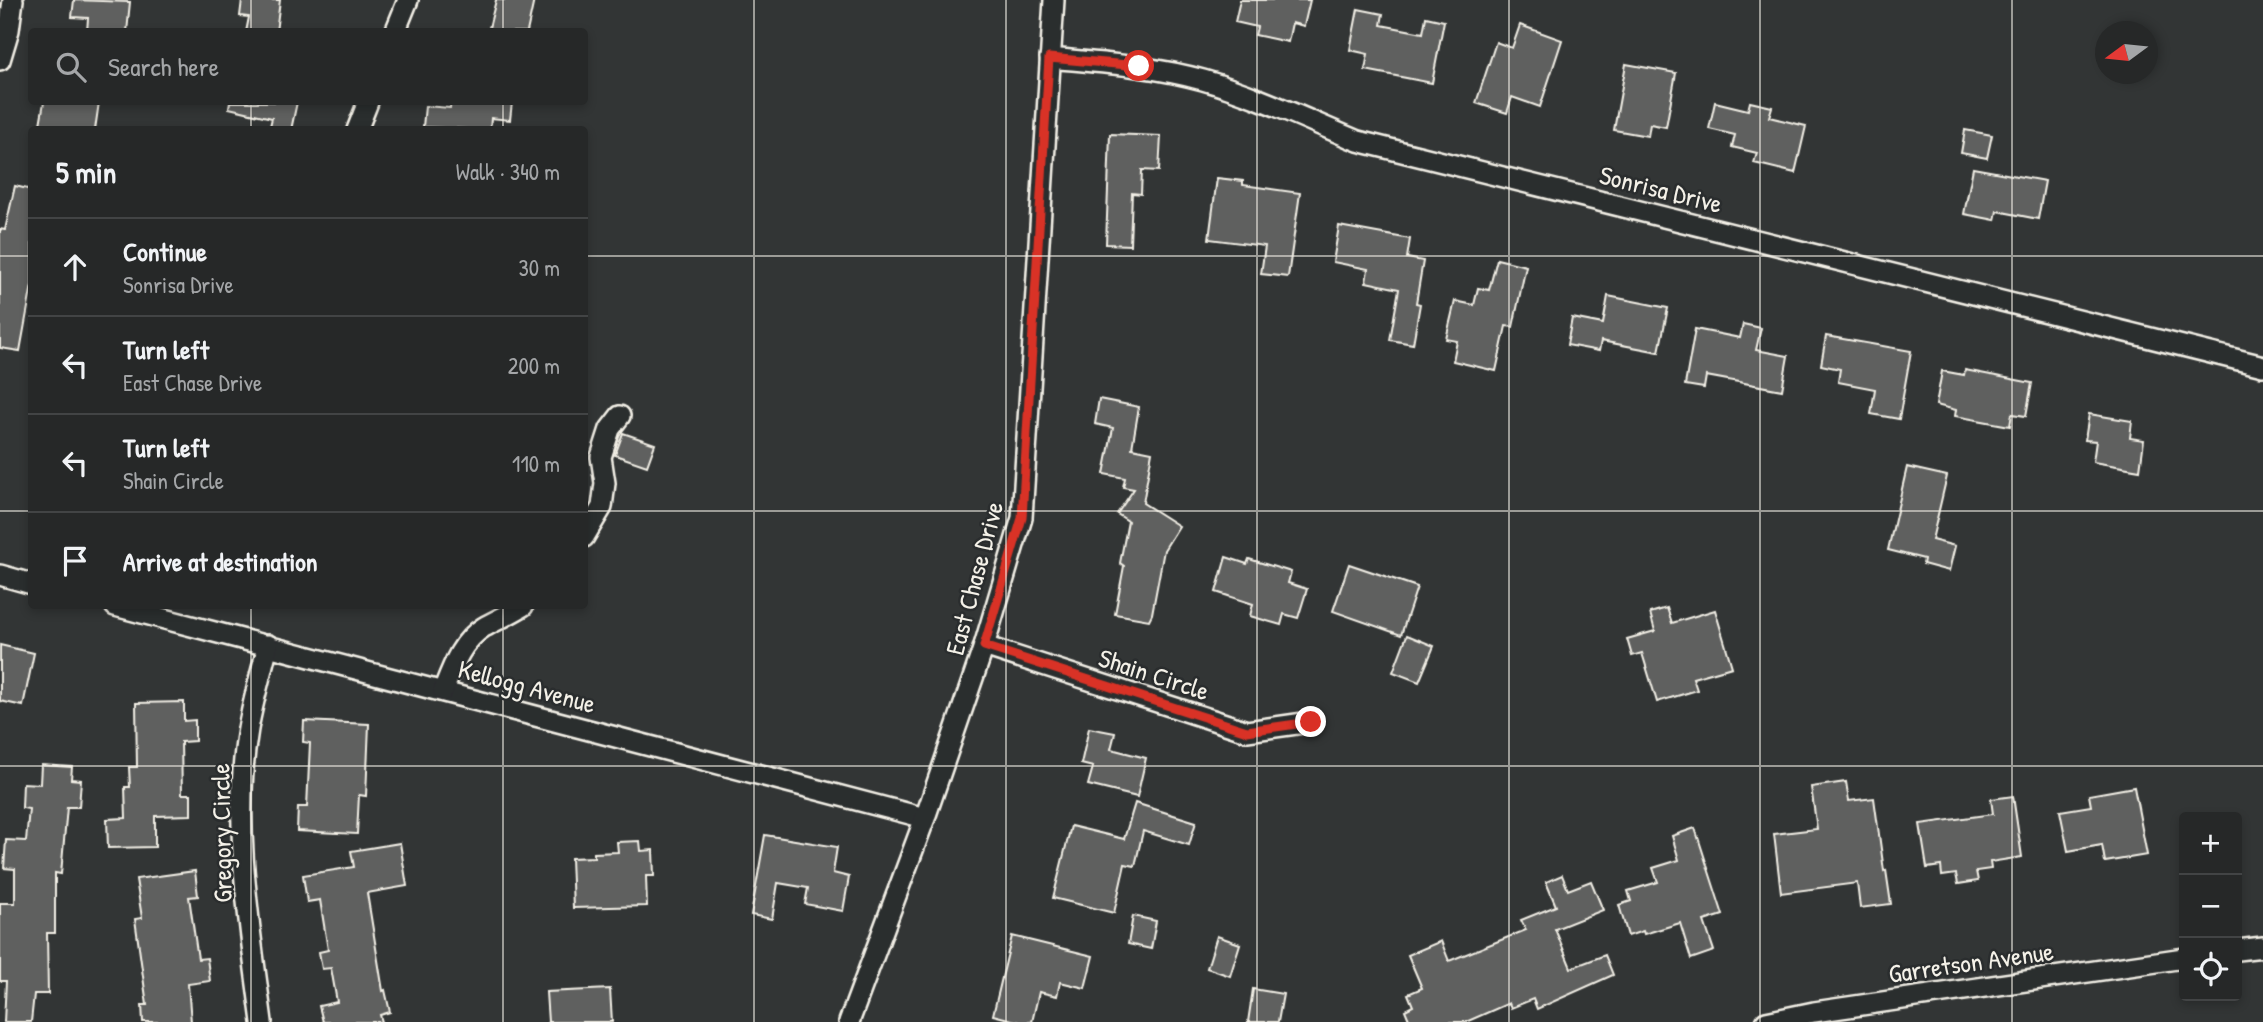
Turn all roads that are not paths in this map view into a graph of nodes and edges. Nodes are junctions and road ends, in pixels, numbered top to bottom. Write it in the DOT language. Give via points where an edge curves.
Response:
graph roads {
  1 [pos="13,0"];
  2 [pos="408,0"];
  3 [pos="1054,0"];
  4 [pos="397,28"];
  5 [pos="1049,58"];
  6 [pos="0,60"];
  7 [pos="367,105"];
  8 [pos="359,126"];
  9 [pos="2263,366"];
  10 [pos="620,416"];
  11 [pos="588,530"];
  12 [pos="0,575"];
  13 [pos="28,583"];
  14 [pos="141,609"];
  15 [pos="517,609"];
  16 [pos="167,612"];
  17 [pos="268,645"];
  18 [pos="984,646"];
  19 [pos="443,691"];
  20 [pos="1311,722"];
  21 [pos="925,818"];
  22 [pos="2263,947"];
  23 [pos="2242,949"];
  24 [pos="2179,959"];
  25 [pos="1815,1017"];
  26 [pos="262,1022"];
  27 [pos="849,1022"];
  28 [pos="1766,1022"];
  1 -- 6 [label="street"];
  2 -- 4 [label="street"];
  3 -- 5 [label="street, East Chase Drive"];
  5 -- 9 [label="street, Sonrisa Drive" via="1139,66 1203,80 1358,141"];
  5 -- 18 [label="street, East Chase Drive" via="1022,518"];
  7 -- 8 [label="street"];
  10 -- 11 [label="street" via="610,429 601,457 602,507"];
  12 -- 13 [label="street"];
  14 -- 16 [label="street, Kellogg Avenue"];
  15 -- 19 [label="street" via="468,640"];
  16 -- 17 [label="street, Kellogg Avenue"];
  17 -- 19 [label="street, Kellogg Avenue"];
  17 -- 26 [label="street, Gregory Circle" via="248,730 242,808 246,890"];
  18 -- 20 [label="street, Shain Circle" via="1247,731"];
  18 -- 21 [label="street, East Chase Drive"];
  19 -- 21 [label="street, Kellogg Avenue"];
  21 -- 27 [label="street, East Chase Drive"];
  22 -- 23 [label="street"];
  24 -- 25 [label="street, Garretson Avenue"];
  25 -- 28 [label="street, Garretson Avenue"];
}
